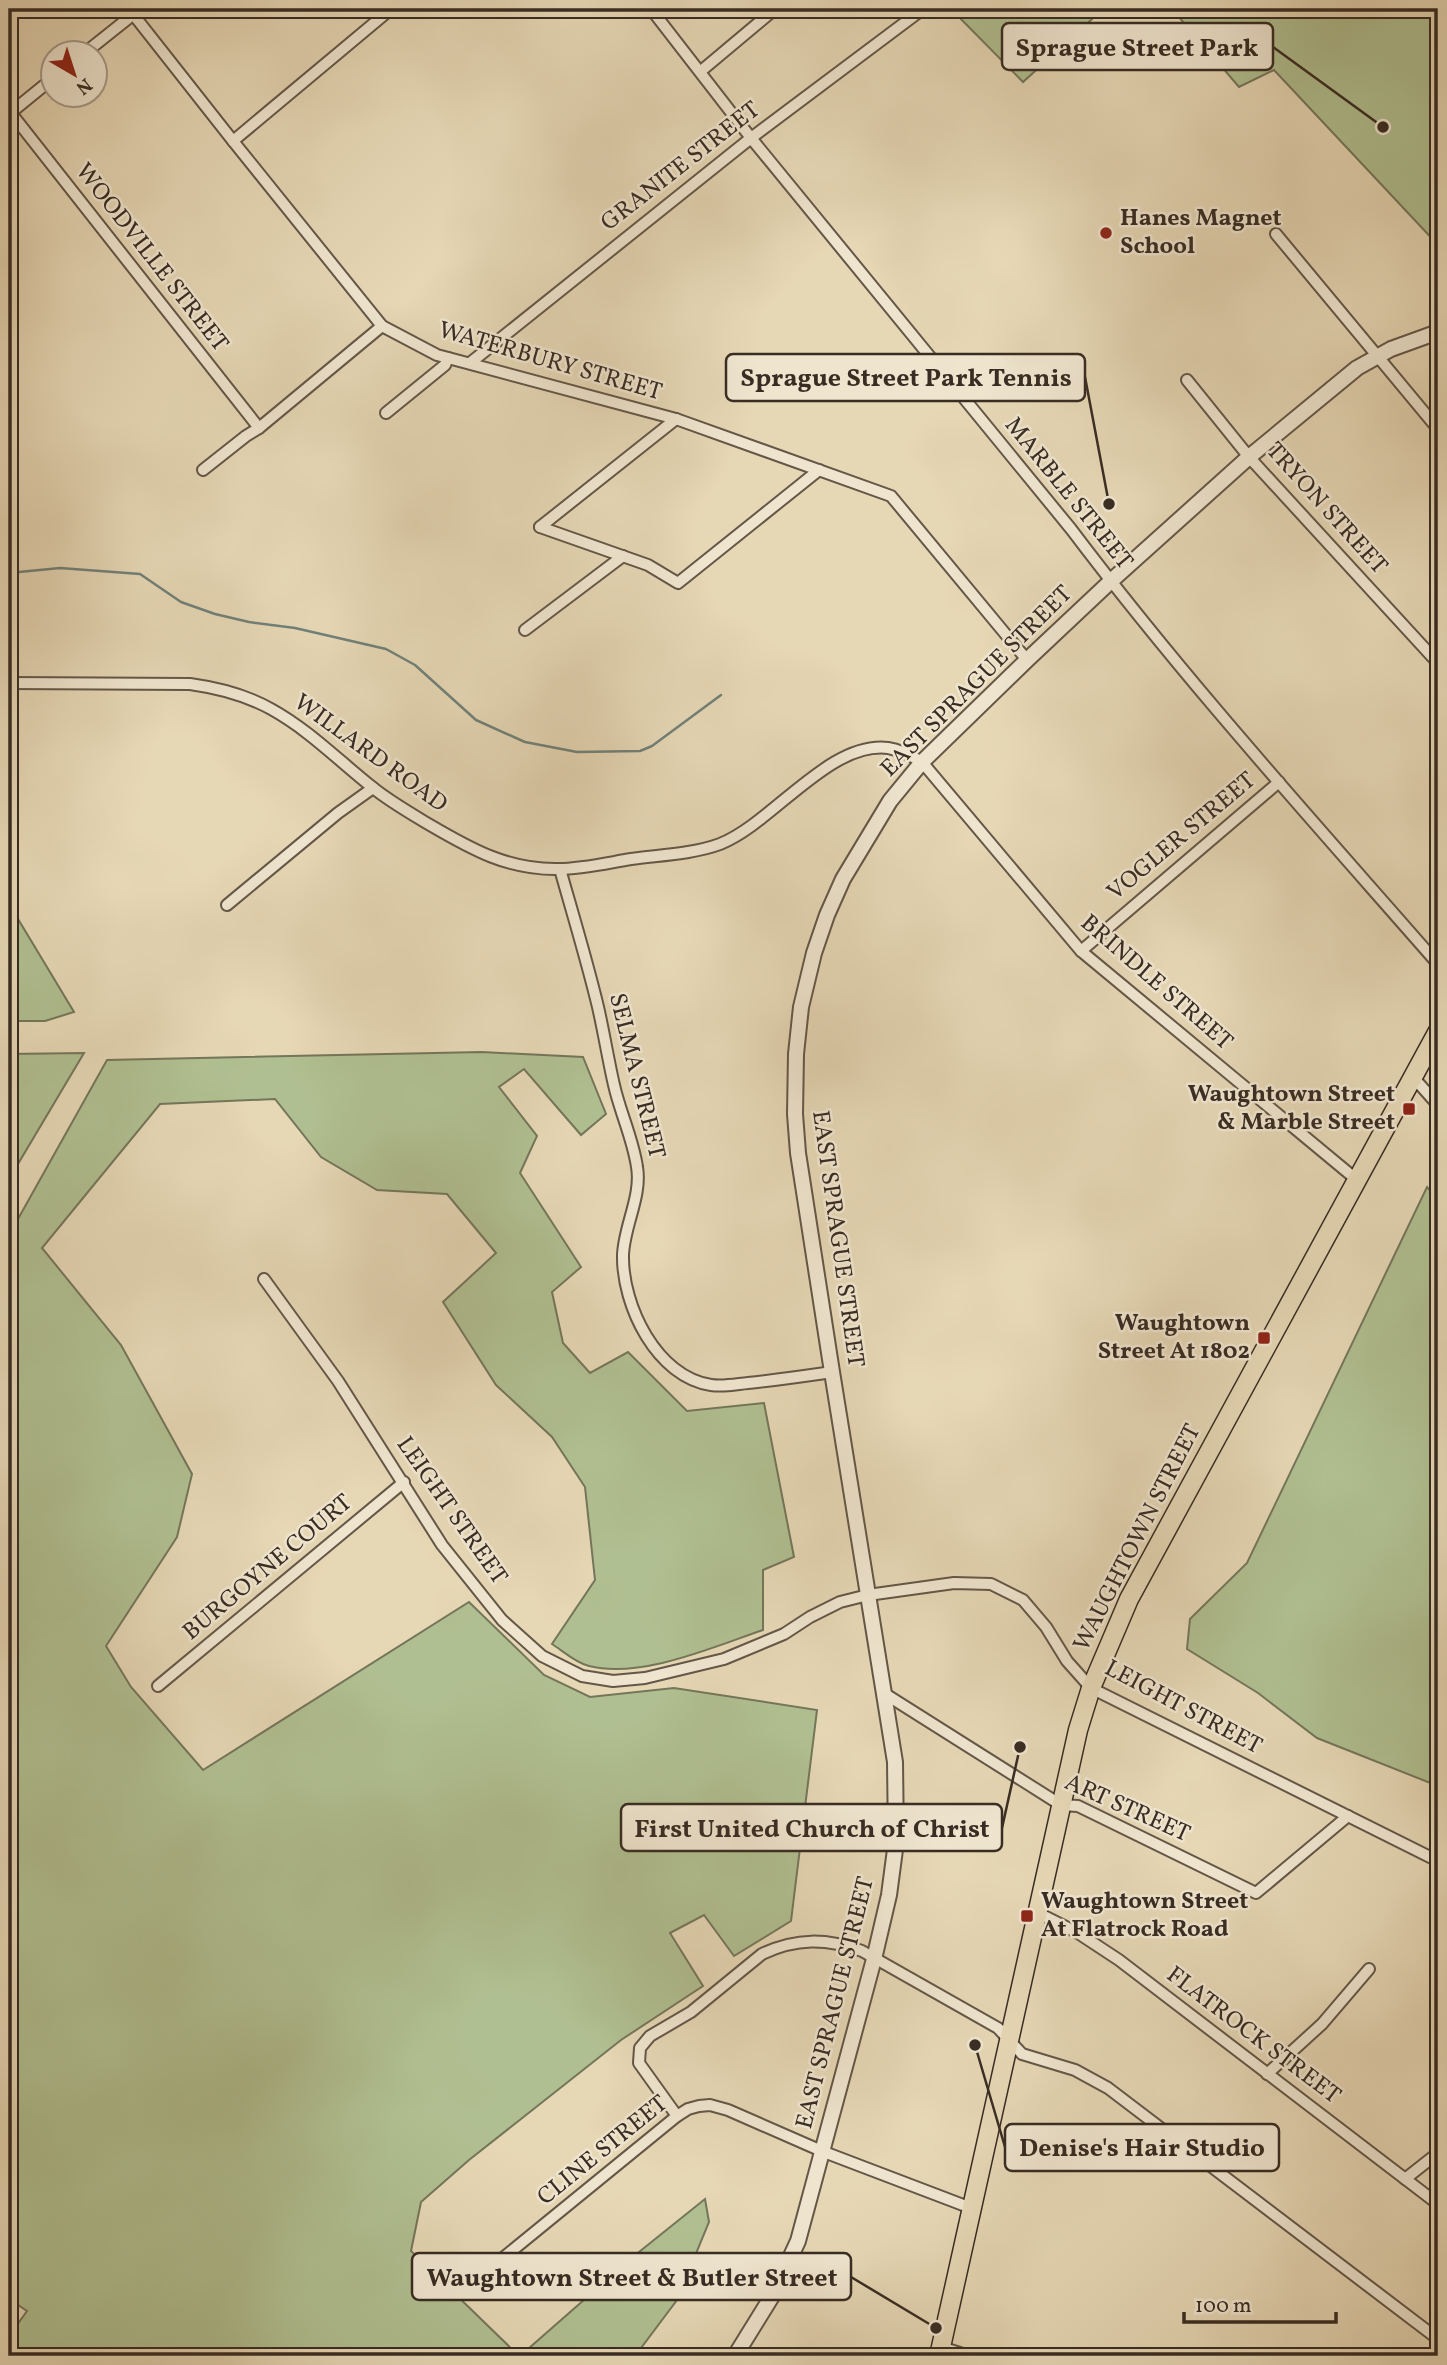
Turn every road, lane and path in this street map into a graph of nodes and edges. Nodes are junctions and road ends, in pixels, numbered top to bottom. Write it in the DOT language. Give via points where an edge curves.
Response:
graph roads {
  1 [pos="391,9"];
  2 [pos="650,9"];
  3 [pos="775,9"];
  4 [pos="923,9"];
  5 [pos="135,11"];
  6 [pos="103,38"];
  7 [pos="701,71"];
  8 [pos="38,91"];
  9 [pos="10,114"];
  10 [pos="751,138"];
  11 [pos="233,141"];
  12 [pos="1276,234"];
  13 [pos="382,326"];
  14 [pos="1438,332"];
  15 [pos="1378,355"];
  16 [pos="447,358"];
  17 [pos="470,363"];
  18 [pos="1186,380"];
  19 [pos="386,413"];
  20 [pos="676,419"];
  21 [pos="259,428"];
  22 [pos="1438,429"];
  23 [pos="1249,457"];
  24 [pos="202,470"];
  25 [pos="819,470"];
  26 [pos="622,556"];
  27 [pos="1111,582"];
  28 [pos="525,630"];
  29 [pos="1027,660"];
  30 [pos="1438,663"];
  31 [pos="9,683"];
  32 [pos="922,762"];
  33 [pos="1279,782"];
  34 [pos="373,788"];
  35 [pos="560,869"];
  36 [pos="227,905"];
  37 [pos="1081,951"];
  38 [pos="1438,964"];
  39 [pos="1438,1031"];
  40 [pos="1413,1077"];
  41 [pos="1438,1105"];
  42 [pos="1357,1180"];
  43 [pos="264,1279"];
  44 [pos="832,1371"];
  45 [pos="404,1482"];
  46 [pos="867,1595"];
  47 [pos="158,1686"];
  48 [pos="1091,1688"];
  49 [pos="882,1692"];
  50 [pos="1061,1805"];
  51 [pos="1348,1816"];
  52 [pos="1438,1861"];
  53 [pos="1036,1912"];
  54 [pos="874,1959"];
  55 [pos="1369,1969"];
  56 [pos="1009,2039"];
  57 [pos="1267,2074"];
  58 [pos="677,2116"];
  59 [pos="824,2152"];
  60 [pos="1438,2153"];
  61 [pos="1405,2179"];
  62 [pos="1438,2204"];
  63 [pos="971,2208"];
  64 [pos="461,2287"];
  65 [pos="1438,2339"];
  66 [pos="940,2352"];
  67 [pos="735,2356"];
  68 [pos="969,2356"];
  1 -- 11 [label="street"];
  2 -- 7 [label="street, MARBLE STREET"];
  3 -- 7 [label="street"];
  4 -- 10 [label="street, GRANITE STREET"];
  5 -- 6 [label="street"];
  5 -- 11 [label="street, WATERBURY STREET"];
  7 -- 10 [label="street, MARBLE STREET"];
  8 -- 9 [label="street"];
  9 -- 21 [label="street, WOODVILLE STREET"];
  10 -- 17 [label="street, GRANITE STREET"];
  10 -- 27 [label="street, MARBLE STREET"];
  11 -- 13 [label="street, WATERBURY STREET"];
  12 -- 15 [label="street"];
  13 -- 16 [label="street, WATERBURY STREET"];
  13 -- 21 [label="street"];
  14 -- 15 [label="street, EAST SPRAGUE STREET"];
  15 -- 22 [label="street"];
  15 -- 23 [label="street, EAST SPRAGUE STREET"];
  16 -- 17 [label="street, WATERBURY STREET"];
  16 -- 19 [label="street" via="445,365"];
  17 -- 20 [label="street, WATERBURY STREET"];
  18 -- 23 [label="street, TRYON STREET"];
  20 -- 25 [label="street, WATERBURY STREET"];
  20 -- 26 [label="street" via="540,527"];
  21 -- 24 [label="street"];
  23 -- 27 [label="street, EAST SPRAGUE STREET"];
  23 -- 30 [label="street, TRYON STREET"];
  25 -- 26 [label="street" via="678,583"];
  25 -- 29 [label="street, WATERBURY STREET" via="891,496"];
  26 -- 28 [label="street"];
  27 -- 29 [label="street, EAST SPRAGUE STREET"];
  27 -- 33 [label="street, MARBLE STREET"];
  29 -- 32 [label="street, EAST SPRAGUE STREET"];
  31 -- 34 [label="street, WILLARD ROAD" via="160,683 218,688 249,698 296,724"];
  32 -- 35 [label="street, WILLARD ROAD" via="885,748 853,754 820,771 751,826 718,845"];
  32 -- 37 [label="street, BRINDLE STREET"];
  32 -- 44 [label="street, EAST SPRAGUE STREET" via="890,801 843,879 814,953 799,1019 794,1114"];
  33 -- 37 [label="street, VOGLER STREET"];
  33 -- 38 [label="street, MARBLE STREET"];
  34 -- 35 [label="street, WILLARD ROAD" via="484,855 530,869"];
  34 -- 36 [label="street"];
  35 -- 44 [label="street, SELMA STREET" via="637,1165 623,1275 638,1322 674,1368 692,1380 713,1385"];
  37 -- 42 [label="street, BRINDLE STREET"];
  39 -- 40 [label="main road, WAUGHTOWN STREET"];
  40 -- 41 [label="street"];
  40 -- 42 [label="main road, WAUGHTOWN STREET"];
  42 -- 48 [label="main road, WAUGHTOWN STREET" via="1129,1599"];
  43 -- 45 [label="street, LEIGHT STREET" via="309,1338"];
  44 -- 46 [label="street, EAST SPRAGUE STREET"];
  45 -- 46 [label="street, LEIGHT STREET" via="442,1545 502,1620 542,1656 582,1676 613,1681 645,1678 724,1659 840,1602"];
  45 -- 47 [label="street, BURGOYNE COURT"];
  46 -- 48 [label="street, LEIGHT STREET" via="954,1583 991,1584 1023,1600"];
  46 -- 49 [label="street, EAST SPRAGUE STREET"];
  48 -- 50 [label="main road, WAUGHTOWN STREET"];
  48 -- 51 [label="street, LEIGHT STREET"];
  49 -- 50 [label="street, ART STREET"];
  49 -- 54 [label="street, EAST SPRAGUE STREET" via="895,1762 897,1842"];
  50 -- 51 [label="street, ART STREET" via="1078,1806 1255,1893"];
  50 -- 53 [label="main road, WAUGHTOWN STREET"];
  51 -- 52 [label="street, LEIGHT STREET"];
  53 -- 56 [label="main road, WAUGHTOWN STREET"];
  53 -- 57 [label="street, FLATROCK STREET" via="1119,1960"];
  54 -- 56 [label="street" via="998,2028"];
  54 -- 58 [label="street" via="830,1942 804,1941 773,1949 749,1962 691,2012 650,2036 640,2048 639,2063"];
  54 -- 59 [label="street, EAST SPRAGUE STREET"];
  55 -- 57 [label="street" via="1322,2024"];
  56 -- 63 [label="main road, WAUGHTOWN STREET"];
  56 -- 65 [label="street" via="1022,2054 1075,2070 1108,2088"];
  57 -- 61 [label="street, FLATROCK STREET"];
  58 -- 59 [label="street, CLINE STREET" via="710,2105"];
  58 -- 64 [label="street, CLINE STREET" via="498,2263"];
  59 -- 63 [label="street, CLINE STREET"];
  59 -- 67 [label="street, EAST SPRAGUE STREET" via="789,2263"];
  60 -- 61 [label="street"];
  61 -- 62 [label="street, FLATROCK STREET"];
  63 -- 66 [label="main road, WAUGHTOWN STREET"];
  66 -- 68 [label="street"];
}
